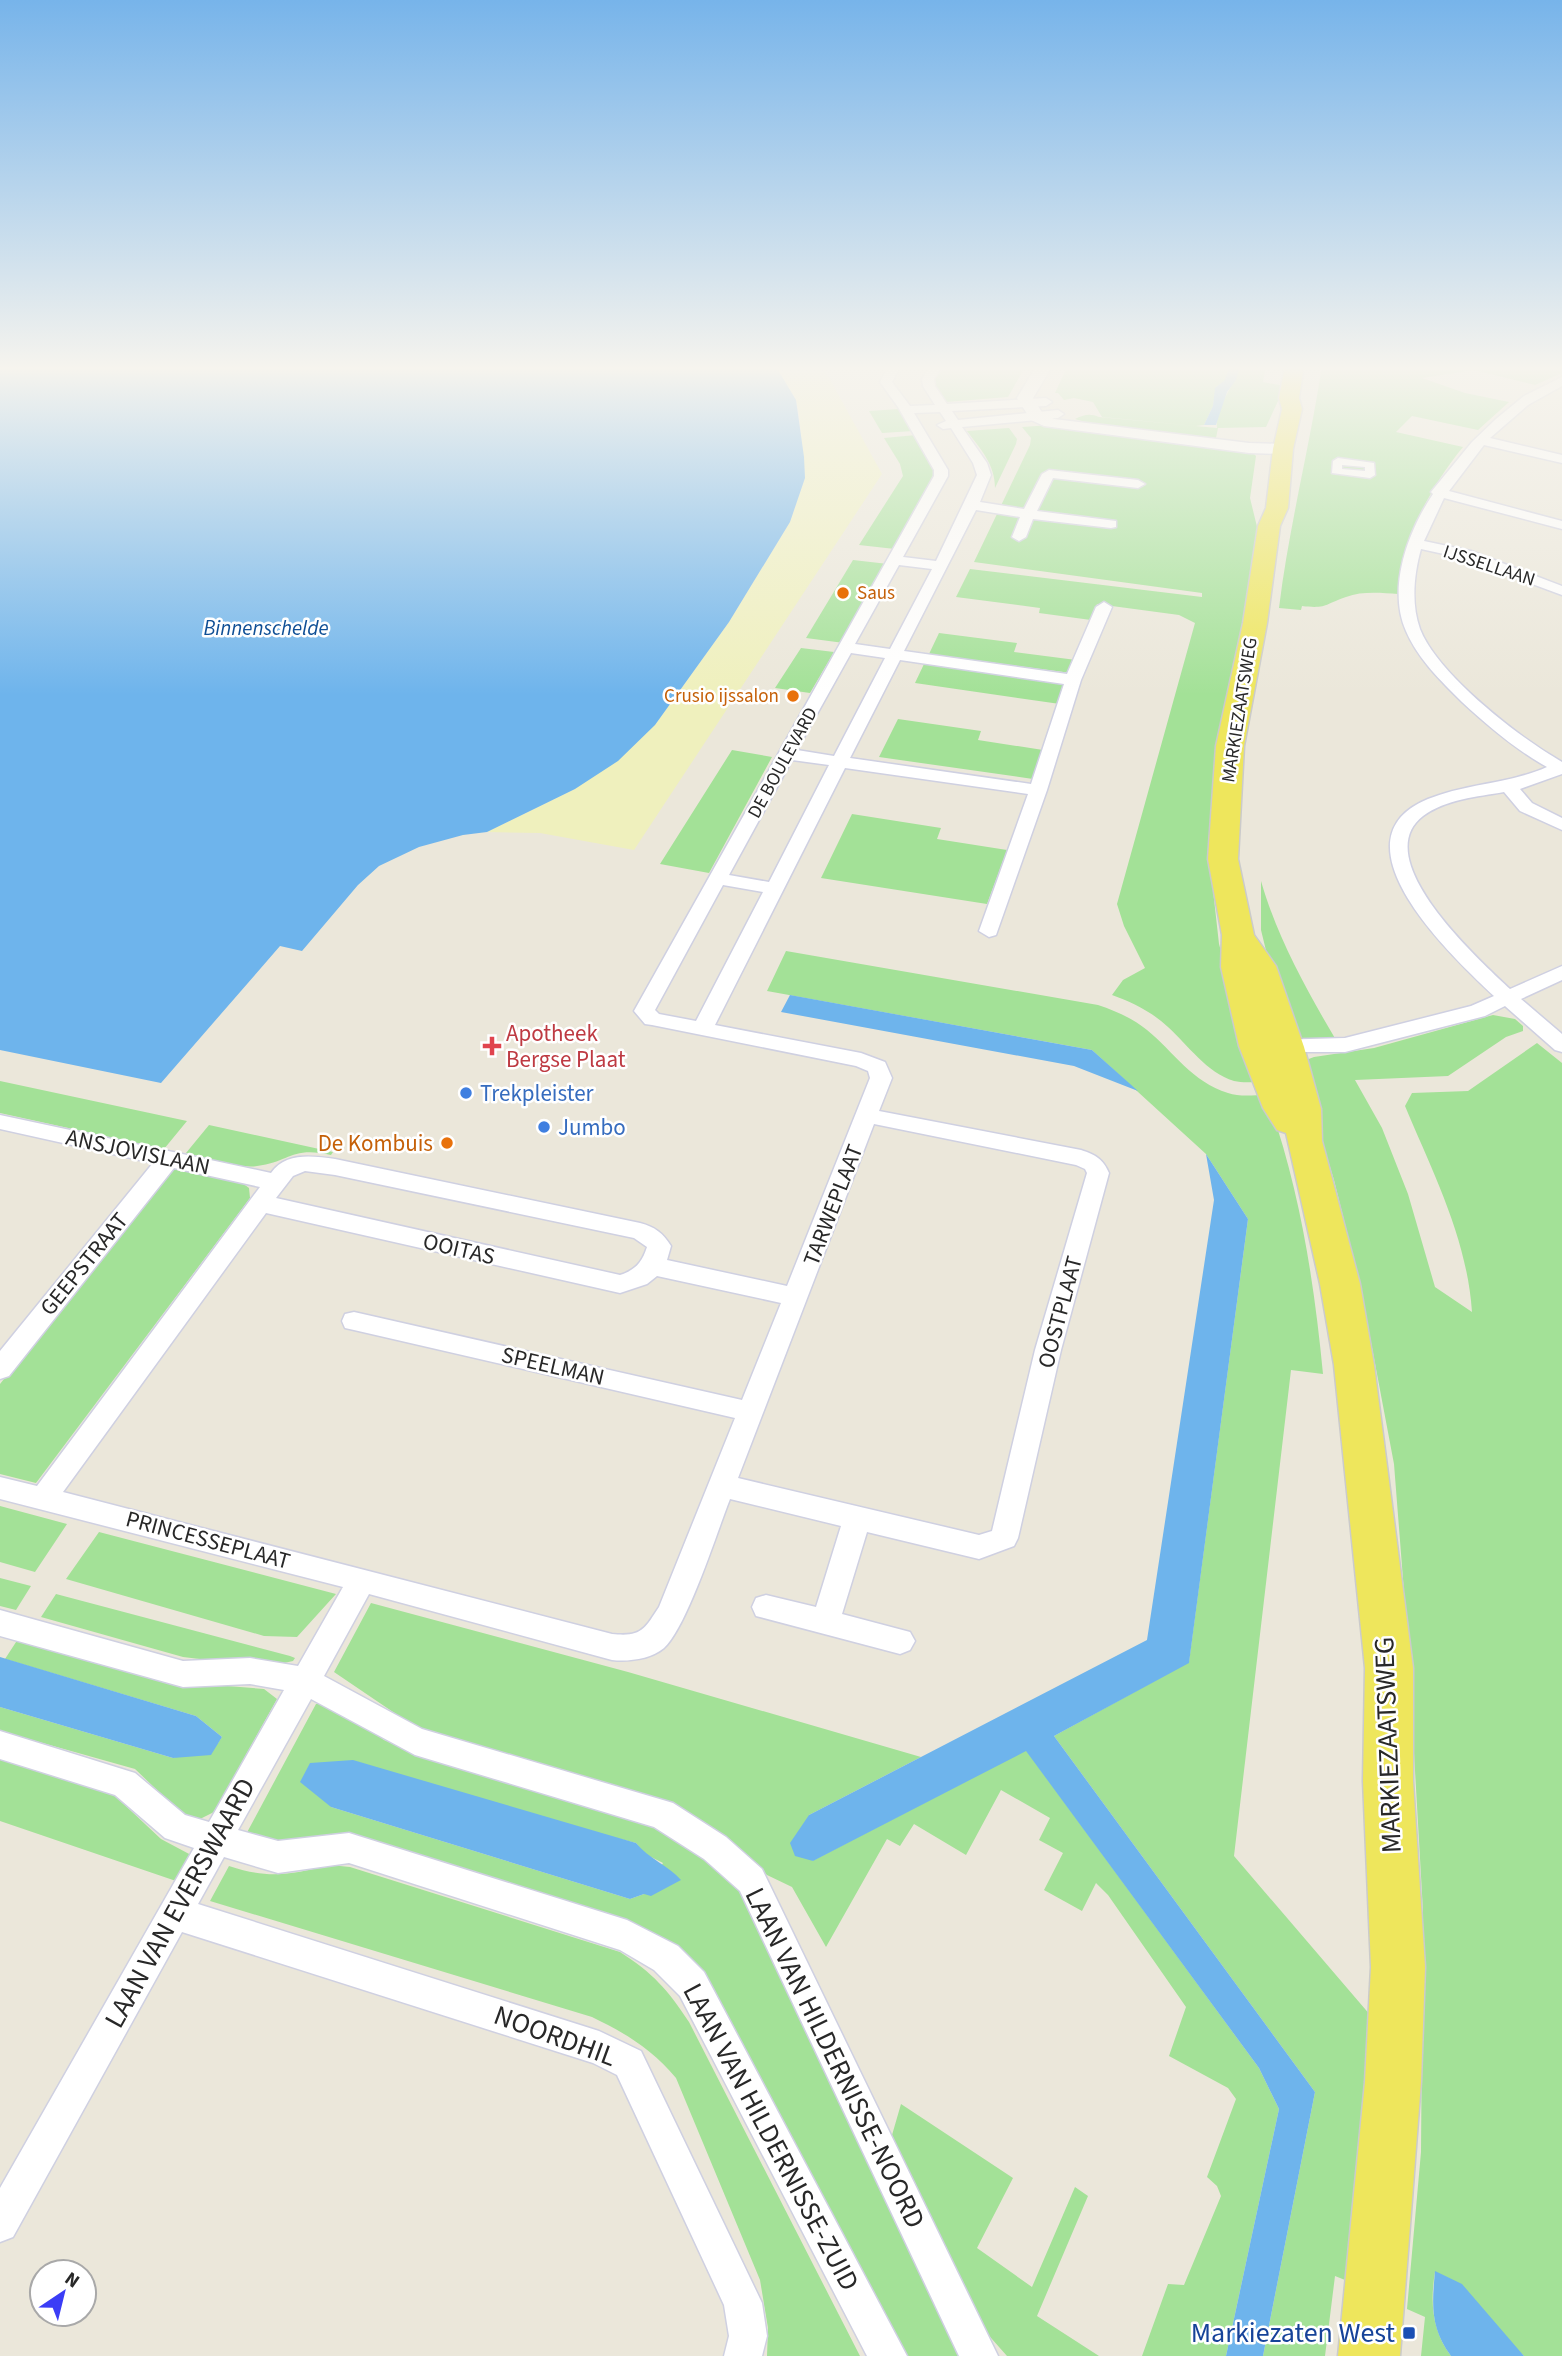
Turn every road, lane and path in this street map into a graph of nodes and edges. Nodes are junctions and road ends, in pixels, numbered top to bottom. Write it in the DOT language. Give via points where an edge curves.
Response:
graph roads {
  1 [pos="941,475"];
  2 [pos="984,475"];
  3 [pos="1048,475"];
  4 [pos="1057,475"];
  5 [pos="1274,475"];
  6 [pos="1452,475"];
  7 [pos="1138,484"];
  8 [pos="1438,492"];
  9 [pos="972,505"];
  10 [pos="1028,513"];
  11 [pos="1111,524"];
  12 [pos="1562,525"];
  13 [pos="1019,537"];
  14 [pos="1416,544"];
  15 [pos="897,560"];
  16 [pos="940,566"];
  17 [pos="1562,591"];
  18 [pos="1104,607"];
  19 [pos="848,648"];
  20 [pos="894,656"];
  21 [pos="1073,680"];
  22 [pos="787,754"];
  23 [pos="841,761"];
  24 [pos="1561,769"];
  25 [pos="1508,786"];
  26 [pos="1038,790"];
  27 [pos="1562,825"];
  28 [pos="719,879"];
  29 [pos="773,888"];
  30 [pos="989,931"];
  31 [pos="1562,972"];
  32 [pos="1505,998"];
  33 [pos="702,1029"];
  34 [pos="727,1034"];
  35 [pos="1562,1045"];
  36 [pos="1272,1047"];
  37 [pos="868,1116"];
  38 [pos="0,1122"];
  39 [pos="169,1159"];
  40 [pos="275,1182"];
  41 [pos="260,1203"];
  42 [pos="653,1266"];
  43 [pos="797,1297"];
  44 [pos="354,1321"];
  45 [pos="0,1368"];
  46 [pos="752,1412"];
  47 [pos="723,1486"];
  48 [pos="0,1488"];
  49 [pos="42,1500"];
  50 [pos="857,1519"];
  51 [pos="360,1581"];
  52 [pos="765,1608"];
  53 [pos="0,1623"];
  54 [pos="825,1623"];
  55 [pos="900,1642"];
  56 [pos="306,1681"];
  57 [pos="0,1745"];
  58 [pos="215,1839"];
  59 [pos="175,1913"];
  60 [pos="0,2224"];
  61 [pos="743,2356"];
  62 [pos="888,2356"];
  63 [pos="979,2356"];
  64 [pos="1369,2356"];
  1 -- 15 [label="street, DE BOULEVARD"];
  2 -- 9 [label="street"];
  3 -- 10 [label="street"];
  4 -- 7 [label="street"];
  5 -- 36 [label="main road, MARKIEZAATSWEG" via="1277,508 1269,526 1229,760 1223,859 1238,934 1260,966"];
  6 -- 8 [label="street"];
  8 -- 12 [label="street"];
  8 -- 14 [label="street"];
  9 -- 10 [label="street"];
  9 -- 16 [label="street"];
  10 -- 11 [label="street"];
  10 -- 13 [label="street"];
  14 -- 17 [label="street, IJSSELLAAN" via="1466,554"];
  14 -- 24 [label="street" via="1405,596 1412,630 1428,655 1493,723"];
  15 -- 16 [label="street"];
  15 -- 19 [label="street, DE BOULEVARD"];
  16 -- 20 [label="street"];
  18 -- 21 [label="street"];
  19 -- 20 [label="street"];
  19 -- 22 [label="street, DE BOULEVARD"];
  20 -- 21 [label="street"];
  20 -- 23 [label="street"];
  21 -- 26 [label="street"];
  22 -- 23 [label="street"];
  22 -- 28 [label="street, DE BOULEVARD"];
  23 -- 26 [label="street"];
  23 -- 29 [label="street"];
  24 -- 25 [label="street"];
  25 -- 27 [label="street" via="1526,807"];
  25 -- 32 [label="street" via="1420,809 1403,826 1398,842 1400,865 1428,913"];
  26 -- 30 [label="street"];
  28 -- 29 [label="street"];
  28 -- 33 [label="street, DE BOULEVARD" via="644,1011 652,1018"];
  29 -- 33 [label="street"];
  31 -- 32 [label="street"];
  32 -- 35 [label="street"];
  32 -- 36 [label="street" via="1478,1011 1345,1045"];
  33 -- 34 [label="street, DE BOULEVARD"];
  34 -- 37 [label="street, TARWEPLAAT" via="877,1067 881,1078"];
  36 -- 64 [label="main road, MARKIEZAATSWEG" via="1281,1108 1304,1141 1326,1222 1354,1365 1389,1668 1388,1781 1398,1967 1393,2082"];
  37 -- 43 [label="street, TARWEPLAAT"];
  37 -- 50 [label="street, OOSTPLAAT" via="1082,1158 1094,1164 1098,1173 1048,1350 1004,1538 979,1547"];
  38 -- 39 [label="street, ANSJOVISLAAN"];
  39 -- 40 [label="street, ANSJOVISLAAN"];
  39 -- 45 [label="street, GEEPSTRAAT"];
  40 -- 41 [label="street"];
  40 -- 42 [label="street" via="285,1170 304,1163 335,1167 640,1231 659,1246"];
  41 -- 42 [label="street, OOITAS" via="620,1284"];
  41 -- 49 [label="street"];
  42 -- 43 [label="street"];
  43 -- 46 [label="street, TARWEPLAAT"];
  44 -- 46 [label="street, SPEELMAN"];
  46 -- 47 [label="street, TARWEPLAAT"];
  47 -- 50 [label="street, OOSTPLAAT"];
  47 -- 51 [label="street, PRINCESSEPLAAT" via="671,1614 653,1640 629,1649"];
  48 -- 49 [label="street"];
  49 -- 51 [label="street, PRINCESSEPLAAT"];
  50 -- 54 [label="street"];
  51 -- 56 [label="street, LAAN VAN EVERSWAARD"];
  52 -- 54 [label="street"];
  53 -- 56 [label="street, LAAN VAN HILDERNISSE-NOORD" via="183,1674 250,1671"];
  54 -- 55 [label="street"];
  56 -- 58 [label="street, LAAN VAN EVERSWAARD"];
  56 -- 63 [label="street, LAAN VAN HILDERNISSE-NOORD" via="415,1741 662,1814 715,1847 751,1880"];
  57 -- 58 [label="street, LAAN VAN HILDERNISSE-ZUID" via="124,1783 176,1827"];
  58 -- 59 [label="street, LAAN VAN EVERSWAARD"];
  58 -- 62 [label="street, LAAN VAN HILDERNISSE-ZUID" via="278,1857 349,1848 627,1936 666,1958 692,1984"];
  59 -- 60 [label="street, LAAN VAN EVERSWAARD"];
  59 -- 61 [label="street, NOORDHIL" via="599,2048 629,2063 743,2303 748,2336"];
}
